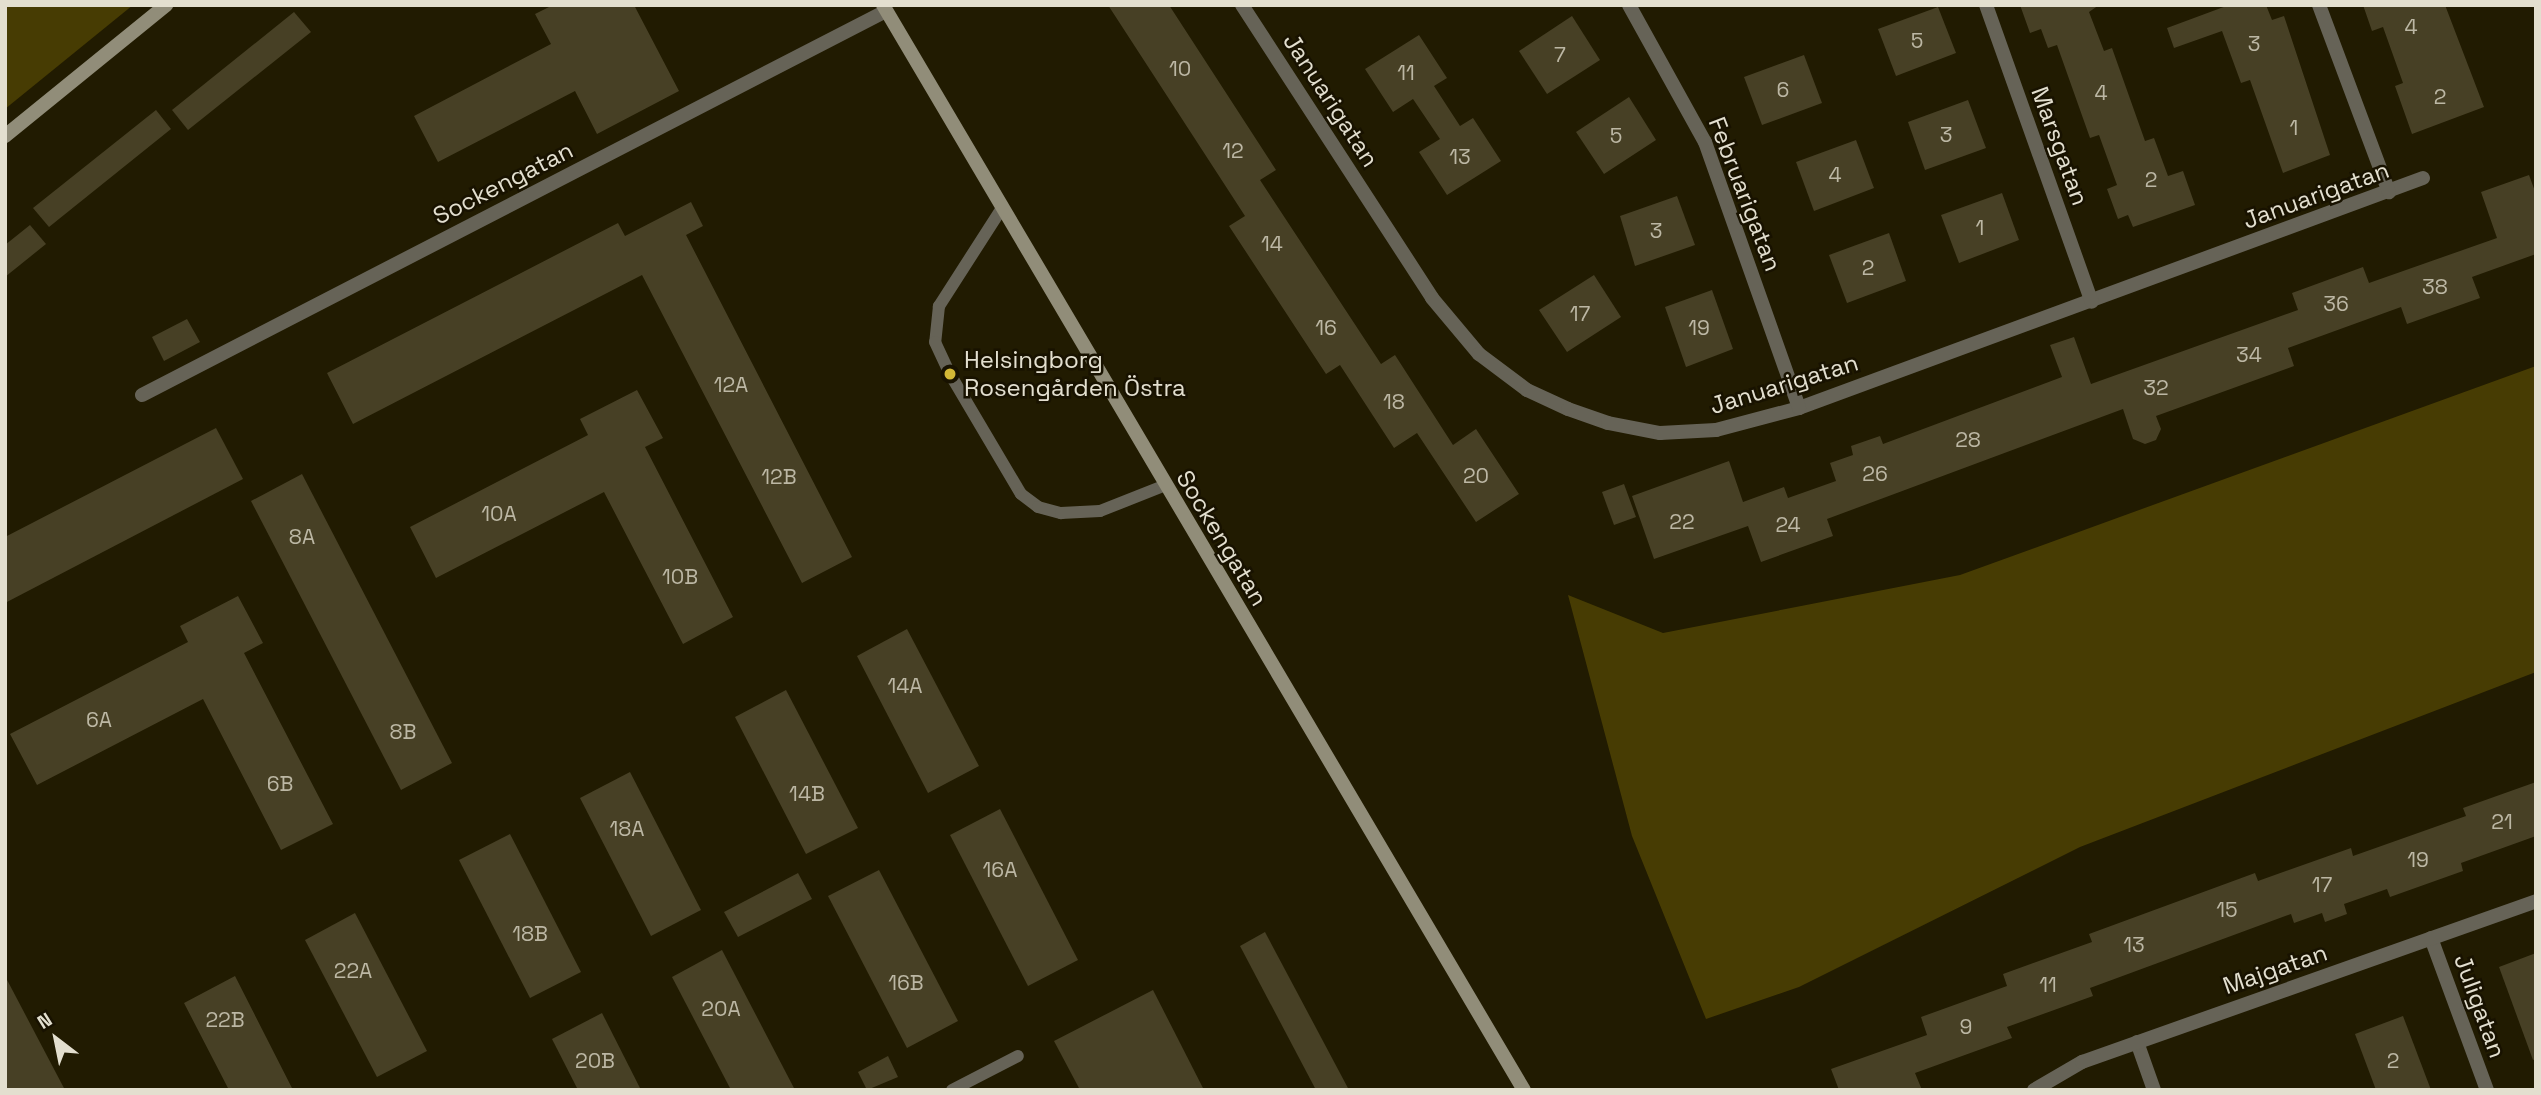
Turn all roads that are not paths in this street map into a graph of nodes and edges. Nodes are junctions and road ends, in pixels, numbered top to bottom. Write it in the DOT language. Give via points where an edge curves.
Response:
graph roads {
  1 [pos="166,5"];
  2 [pos="1242,5"];
  3 [pos="1629,5"];
  4 [pos="1986,5"];
  5 [pos="2319,5"];
  6 [pos="884,8"];
  7 [pos="5,136"];
  8 [pos="2423,178"];
  9 [pos="2389,192"];
  10 [pos="1002,208"];
  11 [pos="2092,302"];
  12 [pos="142,395"];
  13 [pos="1799,408"];
  14 [pos="1163,486"];
  15 [pos="2536,901"];
  16 [pos="2431,938"];
  17 [pos="2137,1042"];
  18 [pos="1018,1056"];
  19 [pos="1521,1089"];
  20 [pos="952,1090"];
  21 [pos="2034,1090"];
  22 [pos="2154,1090"];
  23 [pos="2487,1090"];
  1 -- 7 [label="street"];
  2 -- 13 [label="street, Januarigatan" via="1432,298 1500,373 1568,409 1660,433 1716,430"];
  3 -- 13 [label="street, Februarigatan" via="1704,142"];
  4 -- 11 [label="street, Marsgatan"];
  5 -- 9 [label="street"];
  6 -- 10 [label="street, Sockengatan"];
  6 -- 12 [label="street, Sockengatan"];
  8 -- 9 [label="street, Januarigatan"];
  9 -- 11 [label="street, Januarigatan"];
  10 -- 14 [label="street, Sockengatan"];
  10 -- 14 [label="lane" via="939,306 935,342 950,374 1021,494 1038,508 1087,514"];
  11 -- 13 [label="street, Januarigatan"];
  14 -- 19 [label="street, Sockengatan"];
  15 -- 16 [label="street, Majgatan"];
  16 -- 17 [label="street, Majgatan"];
  16 -- 23 [label="street, Juligatan"];
  17 -- 21 [label="street, Majgatan" via="2082,1062"];
  17 -- 22 [label="street"];
  18 -- 20 [label="lane"];
}
